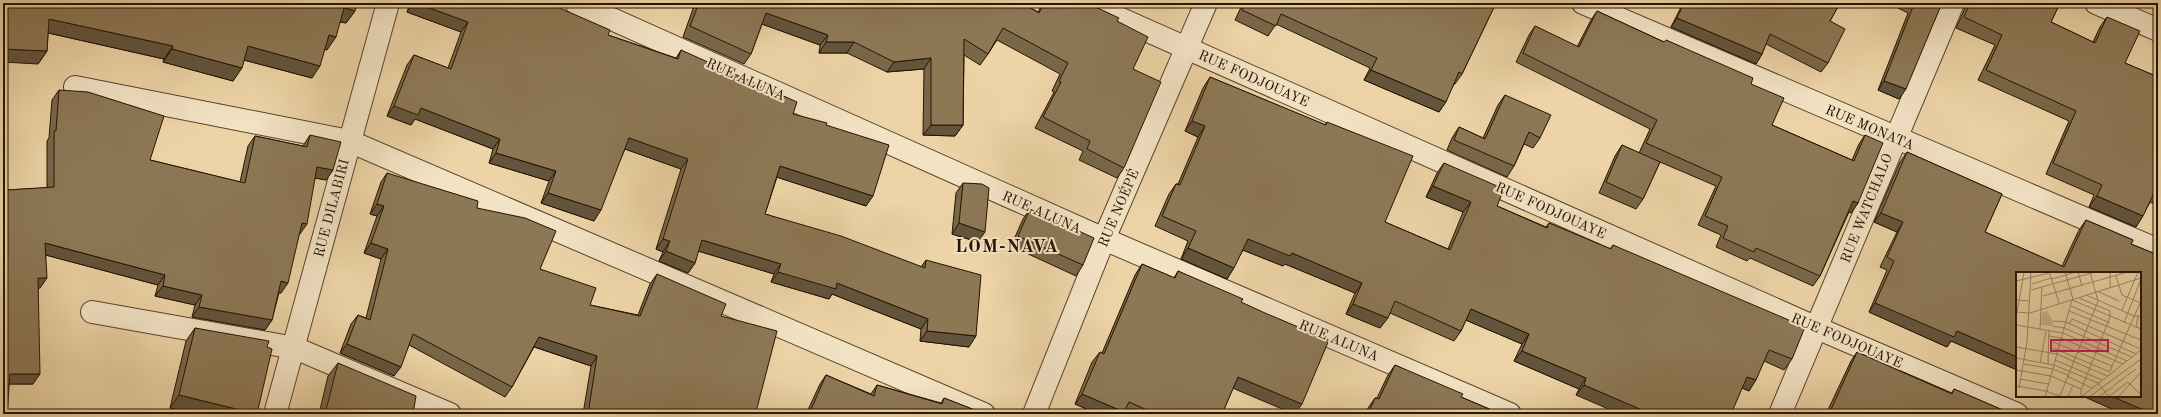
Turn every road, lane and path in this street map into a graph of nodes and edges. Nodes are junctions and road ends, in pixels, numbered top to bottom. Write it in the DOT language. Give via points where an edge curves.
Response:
graph roads {
  1 [pos="388,3"];
  2 [pos="576,3"];
  3 [pos="1085,3"];
  4 [pos="1206,3"];
  5 [pos="1583,3"];
  6 [pos="1953,3"];
  7 [pos="2096,3"];
  8 [pos="2158,30"];
  9 [pos="1186,48"];
  10 [pos="75,87"];
  11 [pos="1895,138"];
  12 [pos="349,141"];
  13 [pos="1104,239"];
  14 [pos="2158,250"];
  15 [pos="92,312"];
  16 [pos="1817,328"];
  17 [pos="295,348"];
  18 [pos="275,414"];
  19 [pos="450,414"];
  20 [pos="984,414"];
  21 [pos="1034,414"];
  22 [pos="1510,414"];
  23 [pos="1780,414"];
  24 [pos="2017,414"];
  1 -- 12 [label="street, RUE DILABIRI"];
  2 -- 13 [label="street, RUE ALUNA"];
  3 -- 9 [label="street, RUE FODJOUAYE"];
  4 -- 9 [label="street, RUE NOÉPÉ"];
  5 -- 11 [label="street, RUE MONATA"];
  6 -- 11 [label="street, RUE WATCHALO"];
  7 -- 8 [label="street"];
  9 -- 13 [label="street, RUE NOÉPÉ"];
  9 -- 16 [label="street, RUE FODJOUAYE"];
  10 -- 12 [label="street"];
  11 -- 14 [label="street, RUE MONATA"];
  11 -- 16 [label="street, RUE WATCHALO"];
  12 -- 17 [label="street, RUE DILABIRI"];
  12 -- 20 [label="street"];
  13 -- 21 [label="street, RUE NOÉPÉ"];
  13 -- 22 [label="street, RUE ALUNA"];
  15 -- 17 [label="street"];
  16 -- 23 [label="street, RUE WATCHALO"];
  16 -- 24 [label="street, RUE FODJOUAYE"];
  17 -- 18 [label="street, RUE DILABIRI"];
  17 -- 19 [label="street"];
}
